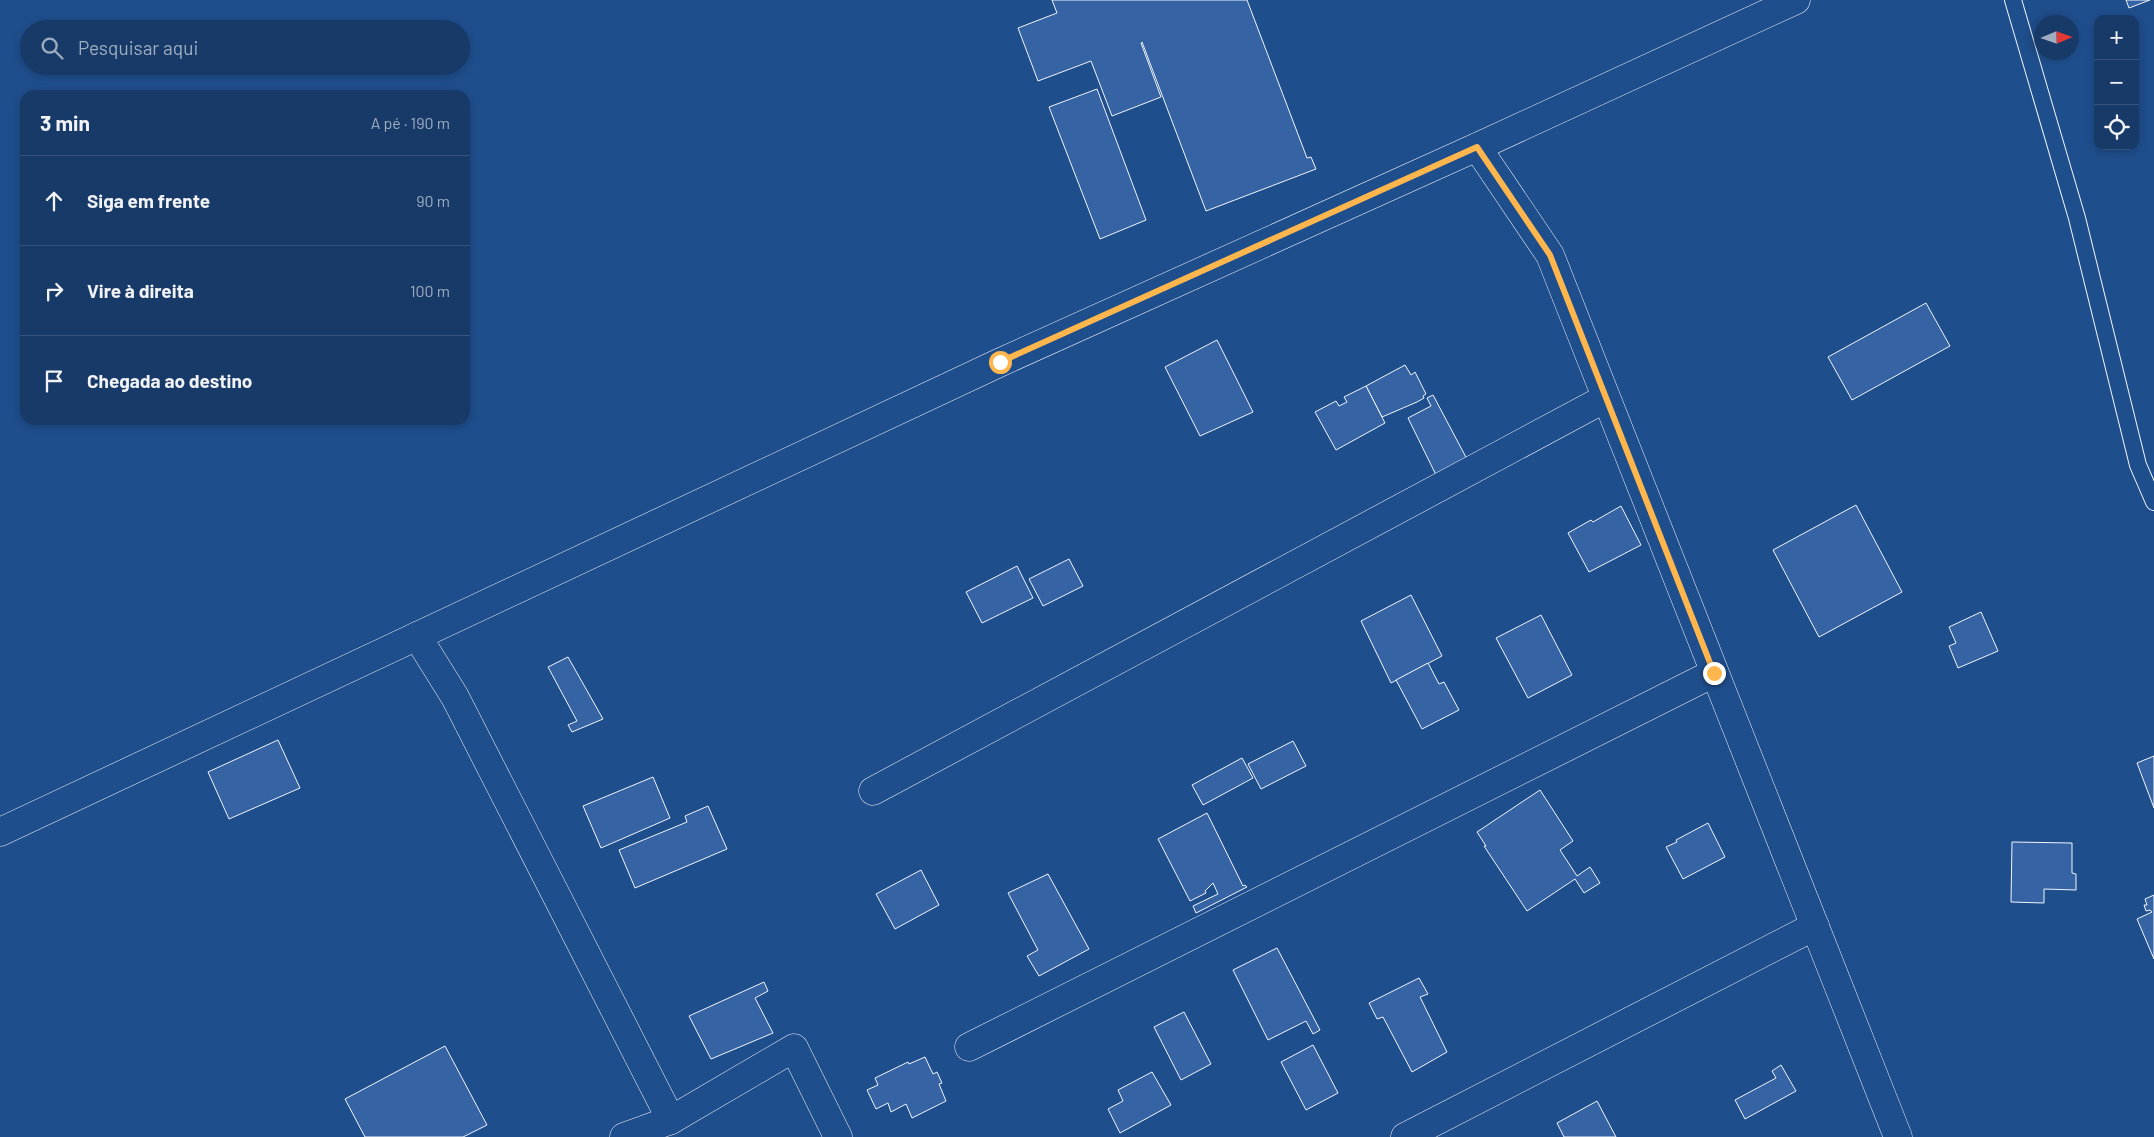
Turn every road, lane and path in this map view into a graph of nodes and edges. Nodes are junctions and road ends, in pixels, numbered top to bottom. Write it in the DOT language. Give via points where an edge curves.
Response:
graph roads {
  1 [pos="1796,0"];
  2 [pos="2014,0"];
  3 [pos="1477,147"];
  4 [pos="1606,398"];
  5 [pos="2154,502"];
  6 [pos="417,636"];
  7 [pos="1714,673"];
  8 [pos="873,791"];
  9 [pos="0,832"];
  10 [pos="1814,926"];
  11 [pos="969,1047"];
  12 [pos="671,1120"];
  13 [pos="624,1137"];
  14 [pos="838,1137"];
  15 [pos="1405,1137"];
  16 [pos="1898,1137"];
  1 -- 3 [label="street"];
  2 -- 5 [label="lane" via="2077,218 2138,464"];
  3 -- 4 [label="street" via="1550,255"];
  3 -- 6 [label="street" via="1000,362"];
  4 -- 7 [label="street"];
  4 -- 8 [label="street"];
  6 -- 9 [label="street"];
  6 -- 12 [label="street" via="455,697"];
  7 -- 10 [label="street"];
  7 -- 11 [label="street"];
  10 -- 15 [label="street"];
  10 -- 16 [label="street"];
  12 -- 13 [label="street"];
  12 -- 14 [label="street" via="794,1048"];
}
